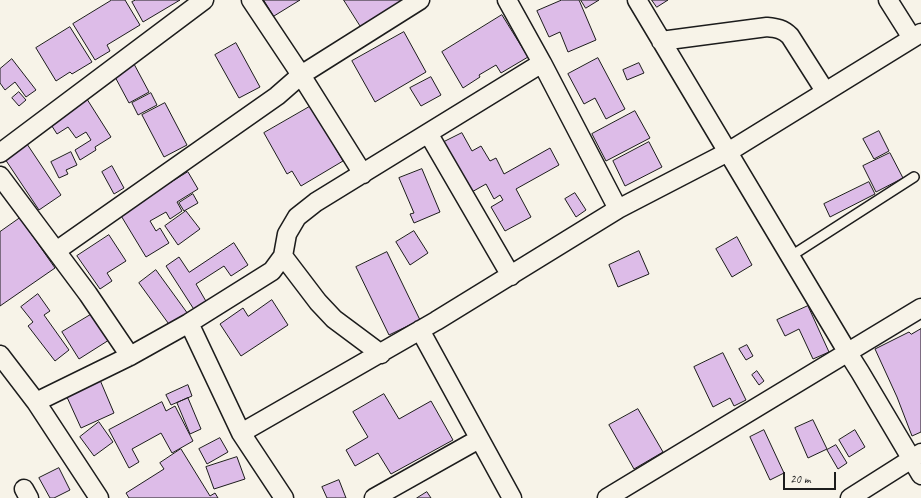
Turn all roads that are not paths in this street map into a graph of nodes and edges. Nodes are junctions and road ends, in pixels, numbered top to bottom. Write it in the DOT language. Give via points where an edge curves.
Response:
graph roads {
  1 [pos="204,0"];
  2 [pos="251,0"];
  3 [pos="420,0"];
  4 [pos="507,0"];
  5 [pos="637,0"];
  6 [pos="888,0"];
  7 [pos="917,35"];
  8 [pos="661,41"];
  9 [pos="542,62"];
  10 [pos="301,76"];
  11 [pos="826,91"];
  12 [pos="428,133"];
  13 [pos="728,152"];
  14 [pos="0,153"];
  15 [pos="363,174"];
  16 [pos="0,176"];
  17 [pos="914,177"];
  18 [pos="618,209"];
  19 [pos="56,251"];
  20 [pos="282,256"];
  21 [pos="791,256"];
  22 [pos="511,276"];
  23 [pos="921,308"];
  24 [pos="189,323"];
  25 [pos="420,330"];
  26 [pos="848,353"];
  27 [pos="380,354"];
  28 [pos="0,355"];
  29 [pos="130,356"];
  30 [pos="36,402"];
  31 [pos="241,433"];
  32 [pos="479,439"];
  33 [pos="916,456"];
  34 [pos="921,475"];
  35 [pos="280,496"];
  36 [pos="99,498"];
  37 [pos="374,498"];
  38 [pos="512,498"];
  39 [pos="607,498"];
  40 [pos="850,498"];
  1 -- 14 [label="street"];
  2 -- 10 [label="street"];
  3 -- 10 [label="street"];
  4 -- 9 [label="street"];
  5 -- 8 [label="street"];
  6 -- 7 [label="street"];
  7 -- 11 [label="street"];
  8 -- 11 [label="street" via="766,27 778,28 790,36"];
  8 -- 13 [label="street"];
  9 -- 12 [label="street"];
  9 -- 18 [label="street"];
  10 -- 15 [label="street"];
  10 -- 19 [label="street" via="278,96"];
  11 -- 13 [label="street"];
  12 -- 15 [label="street"];
  12 -- 22 [label="street"];
  13 -- 18 [label="street"];
  13 -- 21 [label="street"];
  15 -- 20 [label="street" via="316,202 297,217 287,234"];
  16 -- 19 [label="street"];
  17 -- 21 [label="lane"];
  18 -- 22 [label="street"];
  19 -- 29 [label="street"];
  20 -- 24 [label="street" via="272,271"];
  20 -- 27 [label="street" via="334,319"];
  21 -- 26 [label="street"];
  22 -- 25 [label="street"];
  23 -- 26 [label="street"];
  24 -- 29 [label="street"];
  24 -- 31 [label="street"];
  25 -- 27 [label="street"];
  25 -- 32 [label="street"];
  26 -- 33 [label="street"];
  26 -- 39 [label="street"];
  27 -- 31 [label="street"];
  28 -- 30 [label="street"];
  29 -- 30 [label="street"];
  30 -- 36 [label="street"];
  31 -- 35 [label="street"];
  32 -- 37 [label="street"];
  32 -- 38 [label="street"];
  33 -- 34 [label="street"];
  33 -- 40 [label="street"];
}
